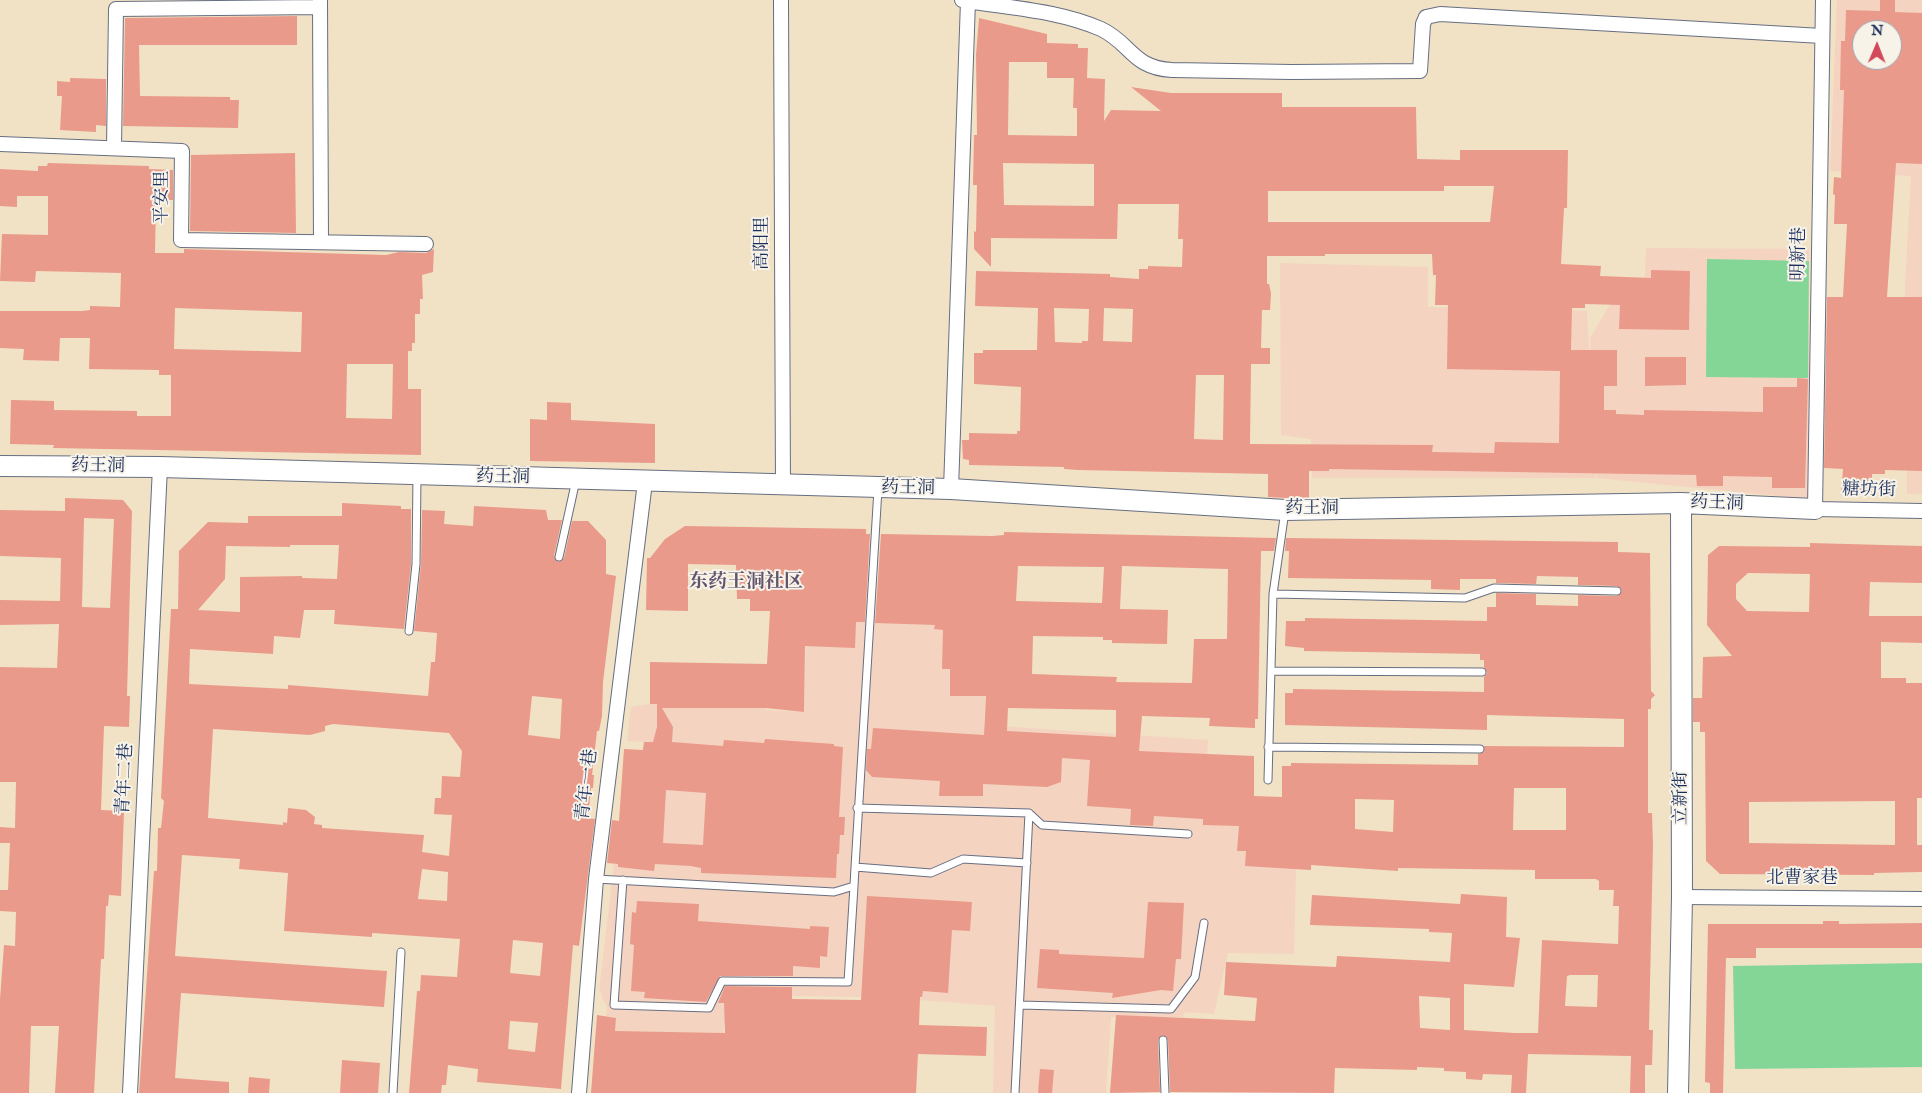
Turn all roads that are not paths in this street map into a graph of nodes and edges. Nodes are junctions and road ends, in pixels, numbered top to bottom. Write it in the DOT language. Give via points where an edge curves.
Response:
graph roads {
  1 [pos="781,0"];
  2 [pos="1823,0"];
  3 [pos="965,1"];
  4 [pos="320,4"];
  5 [pos="1822,36"];
  6 [pos="0,144"];
  7 [pos="114,148"];
  8 [pos="321,242"];
  9 [pos="426,244"];
  10 [pos="0,466"];
  11 [pos="160,467"];
  12 [pos="417,476"];
  13 [pos="576,480"];
  14 [pos="645,482"];
  15 [pos="783,486"];
  16 [pos="878,488"];
  17 [pos="951,489"];
  18 [pos="1681,503"];
  19 [pos="1815,509"];
  20 [pos="1285,510"];
  21 [pos="1922,511"];
  22 [pos="559,558"];
  23 [pos="1617,591"];
  24 [pos="1273,594"];
  25 [pos="410,631"];
  26 [pos="1271,671"];
  27 [pos="1482,672"];
  28 [pos="1268,746"];
  29 [pos="1480,749"];
  30 [pos="1268,780"];
  31 [pos="857,808"];
  32 [pos="1028,814"];
  33 [pos="1188,834"];
  34 [pos="1027,863"];
  35 [pos="855,867"];
  36 [pos="596,879"];
  37 [pos="624,880"];
  38 [pos="854,886"];
  39 [pos="1682,897"];
  40 [pos="1922,898"];
  41 [pos="1204,923"];
  42 [pos="401,952"];
  43 [pos="1020,1005"];
  44 [pos="1163,1040"];
  45 [pos="130,1093"];
  46 [pos="393,1093"];
  47 [pos="579,1093"];
  48 [pos="1016,1093"];
  49 [pos="1165,1093"];
  50 [pos="1678,1093"];
  1 -- 15 [label="street, 高阳里"];
  2 -- 5 [label="street, 明新巷"];
  3 -- 5 [label="street" via="1072,20 1112,36 1146,65 1172,70 1420,71 1423,24 1426,17 1440,14"];
  3 -- 17 [label="street"];
  4 -- 7 [label="street" via="116,9"];
  4 -- 8 [label="street"];
  5 -- 19 [label="street, 明新巷"];
  6 -- 7 [label="street, 平安里"];
  7 -- 8 [label="street, 平安里" via="182,151 182,240"];
  8 -- 9 [label="street, 平安里"];
  10 -- 11 [label="street, 药王洞"];
  11 -- 12 [label="street, 药王洞"];
  11 -- 45 [label="street, 青年二巷"];
  12 -- 13 [label="street, 药王洞"];
  12 -- 25 [label="lane" via="416,564"];
  13 -- 14 [label="street, 药王洞"];
  13 -- 22 [label="lane"];
  14 -- 15 [label="street, 药王洞"];
  14 -- 36 [label="street, 青年一巷"];
  15 -- 16 [label="street, 药王洞"];
  16 -- 17 [label="street, 药王洞"];
  16 -- 31 [label="lane"];
  17 -- 20 [label="street, 药王洞"];
  18 -- 19 [label="street, 药王洞"];
  18 -- 20 [label="street, 药王洞"];
  18 -- 39 [label="street, 立新街"];
  19 -- 21 [label="street, 糖坊街"];
  20 -- 24 [label="lane"];
  23 -- 24 [label="lane" via="1494,588 1465,598"];
  24 -- 26 [label="lane"];
  26 -- 27 [label="lane"];
  26 -- 28 [label="lane"];
  28 -- 29 [label="lane"];
  28 -- 30 [label="lane"];
  31 -- 32 [label="lane"];
  31 -- 35 [label="lane"];
  32 -- 33 [label="lane" via="1042,824"];
  32 -- 34 [label="lane"];
  34 -- 35 [label="lane" via="963,859 931,873"];
  34 -- 43 [label="lane"];
  35 -- 38 [label="lane"];
  36 -- 37 [label="lane"];
  36 -- 47 [label="street, 青年一巷"];
  37 -- 38 [label="lane" via="834,892"];
  37 -- 38 [label="lane" via="614,1005 709,1008 722,981 848,982"];
  39 -- 40 [label="street, 北曹家巷"];
  39 -- 50 [label="street, 立新街"];
  41 -- 43 [label="lane" via="1195,977 1171,1009"];
  42 -- 46 [label="lane"];
  43 -- 48 [label="lane"];
  44 -- 49 [label="lane"];
}
